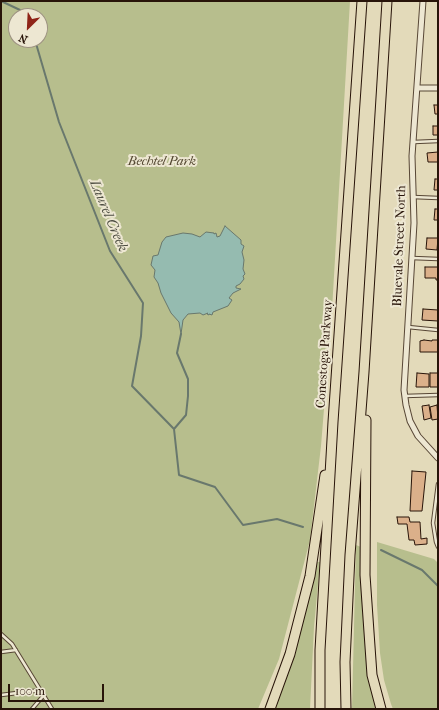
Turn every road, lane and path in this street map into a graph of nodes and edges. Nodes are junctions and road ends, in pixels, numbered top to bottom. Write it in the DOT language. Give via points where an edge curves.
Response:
graph roads {
  1 [pos="362,1"];
  2 [pos="387,1"];
  3 [pos="423,1"];
  4 [pos="418,88"];
  5 [pos="438,88"];
  6 [pos="413,142"];
  7 [pos="438,142"];
  8 [pos="413,197"];
  9 [pos="438,198"];
  10 [pos="412,258"];
  11 [pos="438,259"];
  12 [pos="408,327"];
  13 [pos="438,330"];
  14 [pos="364,372"];
  15 [pos="438,395"];
  16 [pos="404,396"];
  17 [pos="333,422"];
  18 [pos="438,458"];
  19 [pos="438,484"];
  20 [pos="433,523"];
  21 [pos="438,524"];
  22 [pos="438,547"];
  23 [pos="1,634"];
  24 [pos="16,650"];
  25 [pos="1,652"];
  26 [pos="41,690"];
  27 [pos="1,695"];
  28 [pos="44,695"];
  29 [pos="32,709"];
  30 [pos="52,709"];
  31 [pos="270,709"];
  32 [pos="320,709"];
  33 [pos="346,709"];
  34 [pos="380,709"];
  1 -- 17 [label="highway, Conestoga Parkway"];
  2 -- 14 [label="highway"];
  3 -- 4 [label="street, Bluevale Street North"];
  4 -- 5 [label="street"];
  4 -- 6 [label="street, Bluevale Street North"];
  6 -- 7 [label="lane"];
  6 -- 8 [label="street, Bluevale Street North"];
  8 -- 9 [label="lane"];
  8 -- 10 [label="street, Bluevale Street North"];
  10 -- 11 [label="lane"];
  10 -- 12 [label="street, Bluevale Street North"];
  12 -- 13 [label="lane"];
  12 -- 16 [label="street, Bluevale Street North"];
  14 -- 33 [label="highway" via="350,555 345,662"];
  14 -- 34 [label="highway" via="365,575 372,675"];
  15 -- 16 [label="lane"];
  16 -- 18 [label="street, Bluevale Street North" via="410,421 418,436"];
  17 -- 31 [label="highway" via="310,576 290,654"];
  17 -- 32 [label="highway, Conestoga Parkway" via="320,650"];
  19 -- 20 [label="lane"];
  20 -- 21 [label="lane"];
  20 -- 22 [label="lane"];
  23 -- 24 [label="lane"];
  24 -- 25 [label="lane"];
  24 -- 26 [label="lane"];
  26 -- 27 [label="lane"];
  26 -- 28 [label="lane"];
  28 -- 29 [label="lane"];
  28 -- 30 [label="lane"];
}
